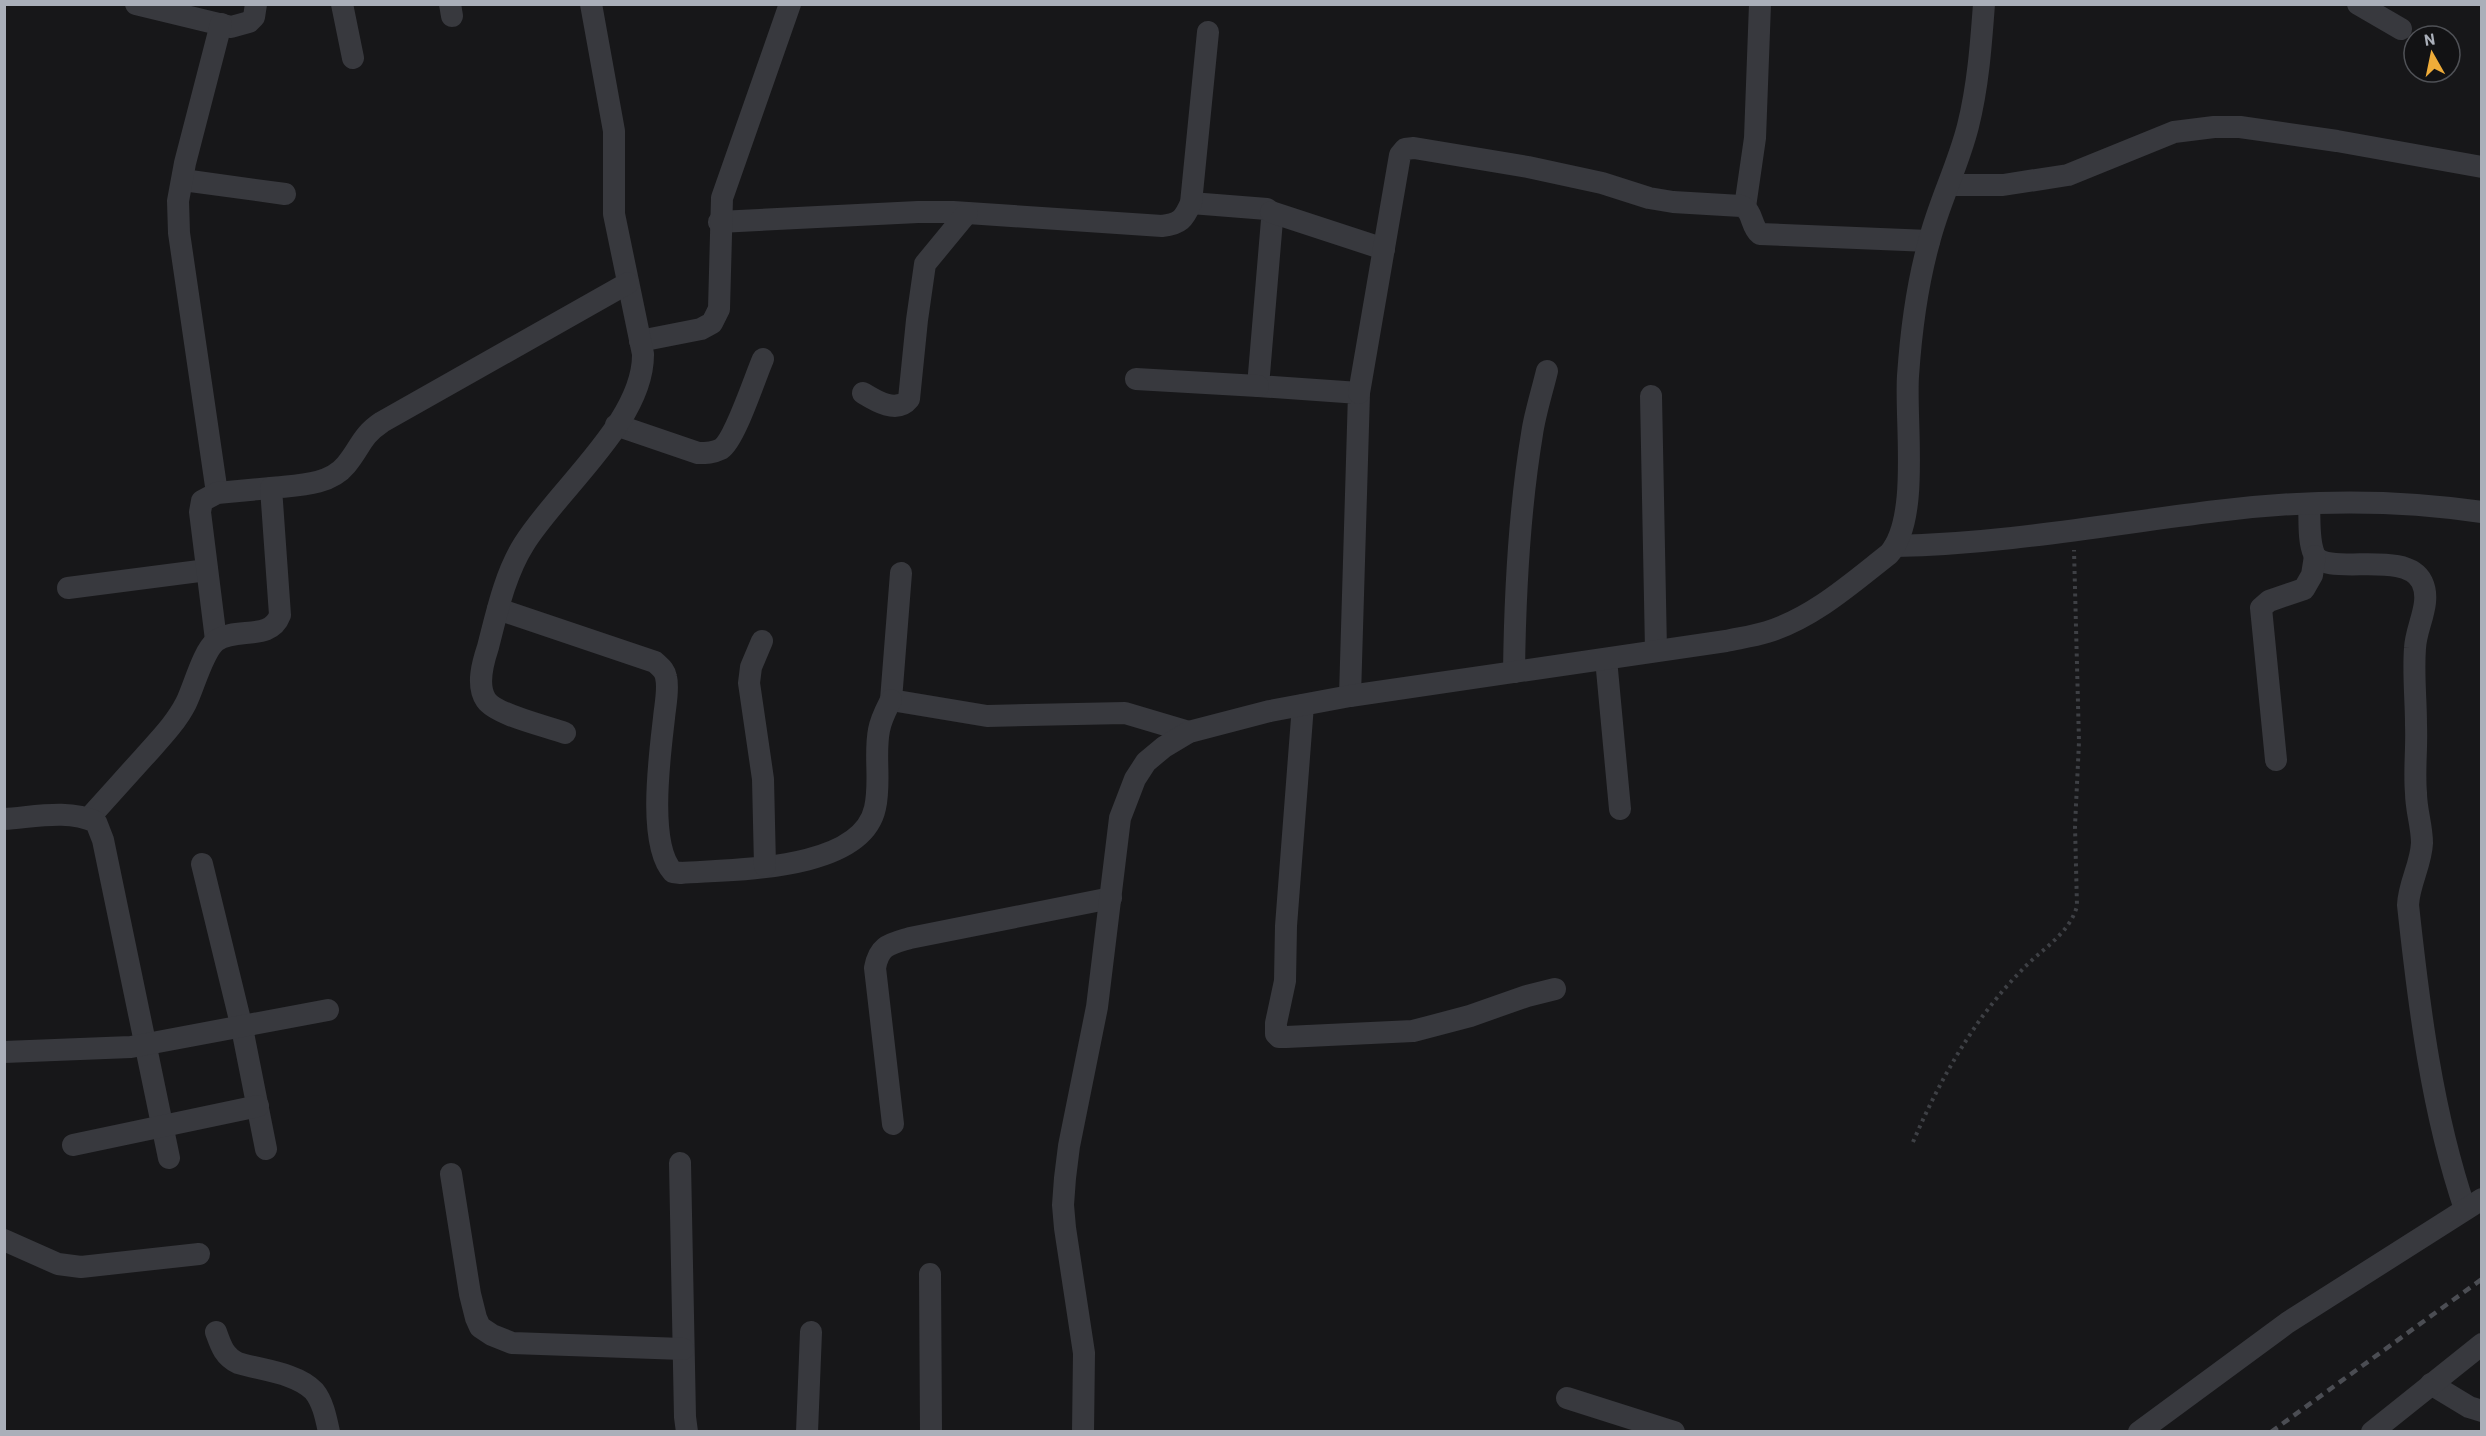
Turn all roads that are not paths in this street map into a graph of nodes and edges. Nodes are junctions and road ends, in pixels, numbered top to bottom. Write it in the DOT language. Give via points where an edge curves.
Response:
graph roads {
  1 [pos="136,4"];
  2 [pos="256,4"];
  3 [pos="342,4"];
  4 [pos="591,4"];
  5 [pos="790,4"];
  6 [pos="1760,4"];
  7 [pos="1984,4"];
  8 [pos="2358,4"];
  9 [pos="221,24"];
  10 [pos="2401,29"];
  11 [pos="1208,33"];
  12 [pos="353,58"];
  13 [pos="2481,167"];
  14 [pos="183,180"];
  15 [pos="1950,185"];
  16 [pos="285,194"];
  17 [pos="1191,203"];
  18 [pos="1745,207"];
  19 [pos="1271,212"];
  20 [pos="967,213"];
  21 [pos="719,222"];
  22 [pos="1929,241"];
  23 [pos="1384,249"];
  24 [pos="628,283"];
  25 [pos="640,341"];
  26 [pos="763,359"];
  27 [pos="1547,371"];
  28 [pos="1136,379"];
  29 [pos="1258,386"];
  30 [pos="863,393"];
  31 [pos="1359,393"];
  32 [pos="1651,396"];
  33 [pos="616,425"];
  34 [pos="271,488"];
  35 [pos="217,493"];
  36 [pos="2310,504"];
  37 [pos="2481,512"];
  38 [pos="1895,546"];
  39 [pos="2315,556"];
  40 [pos="207,570"];
  41 [pos="901,573"];
  42 [pos="68,588"];
  43 [pos="498,609"];
  44 [pos="216,640"];
  45 [pos="762,641"];
  46 [pos="1656,650"];
  47 [pos="1606,659"];
  48 [pos="1514,672"];
  49 [pos="1350,696"];
  50 [pos="891,700"];
  51 [pos="1303,705"];
  52 [pos="1189,732"];
  53 [pos="564,733"];
  54 [pos="2276,760"];
  55 [pos="1620,809"];
  56 [pos="89,818"];
  57 [pos="4,819"];
  58 [pos="202,864"];
  59 [pos="765,866"];
  60 [pos="1111,898"];
  61 [pos="1556,989"];
  62 [pos="328,1010"];
  63 [pos="242,1028"];
  64 [pos="146,1044"];
  65 [pos="4,1052"];
  66 [pos="258,1106"];
  67 [pos="893,1124"];
  68 [pos="163,1126"];
  69 [pos="73,1145"];
  70 [pos="266,1149"];
  71 [pos="169,1158"];
  72 [pos="680,1163"];
  73 [pos="451,1174"];
  74 [pos="2473,1204"];
  75 [pos="4,1240"];
  76 [pos="199,1254"];
  77 [pos="930,1274"];
  78 [pos="216,1332"];
  79 [pos="811,1332"];
  80 [pos="2481,1344"];
  81 [pos="683,1349"];
  82 [pos="2431,1384"];
  83 [pos="1568,1398"];
  84 [pos="2481,1412"];
  85 [pos="2146,1430"];
  86 [pos="329,1431"];
  87 [pos="687,1431"];
  88 [pos="807,1431"];
  89 [pos="931,1431"];
  90 [pos="1083,1431"];
  91 [pos="1674,1431"];
  92 [pos="2372,1431"];
  1 -- 9 [label="street"];
  2 -- 9 [label="street" via="249,22 231,27"];
  3 -- 12 [label="street"];
  4 -- 24 [label="street" via="614,131 614,214"];
  5 -- 21 [label="street" via="722,198"];
  6 -- 18 [label="street" via="1755,138"];
  7 -- 15 [label="street" via="1974,102"];
  8 -- 10 [label="street"];
  9 -- 14 [label="street"];
  11 -- 17 [label="street"];
  13 -- 15 [label="street" via="2337,141 2214,127 2174,132 2068,175 2003,185"];
  14 -- 16 [label="street"];
  14 -- 35 [label="street" via="178,201 179,233"];
  15 -- 22 [label="street"];
  17 -- 19 [label="street"];
  17 -- 20 [label="street" via="1185,218 1162,226"];
  18 -- 22 [label="street" via="1760,234"];
  18 -- 23 [label="street" via="1649,198 1528,167 1408,148 1400,155"];
  19 -- 23 [label="street"];
  19 -- 29 [label="street"];
  20 -- 21 [label="street"];
  20 -- 30 [label="street" via="926,264 909,399 901,405 890,405"];
  21 -- 25 [label="street" via="719,309 712,323 701,329"];
  22 -- 38 [label="street" via="1915,308 1908,377 1906,508 1902,533"];
  23 -- 31 [label="street"];
  24 -- 25 [label="street"];
  24 -- 34 [label="street" via="368,431 346,466 331,477 315,483"];
  25 -- 33 [label="street" via="640,382"];
  26 -- 33 [label="street" via="732,437 723,448 698,453"];
  27 -- 48 [label="street" via="1532,434 1519,546"];
  28 -- 29 [label="street"];
  29 -- 31 [label="street"];
  31 -- 49 [label="street"];
  32 -- 46 [label="street"];
  33 -- 43 [label="street" via="524,544"];
  34 -- 35 [label="street"];
  34 -- 44 [label="street" via="280,615 276,624 266,630"];
  35 -- 40 [label="street" via="202,501 200,512"];
  36 -- 37 [label="street" via="2446,507"];
  36 -- 38 [label="street" via="2218,510 1978,542"];
  36 -- 39 [label="street"];
  38 -- 46 [label="street" via="1824,603 1787,624 1726,641"];
  39 -- 54 [label="street" via="2312,575 2304,589 2269,601 2261,608"];
  39 -- 74 [label="street" via="2334,563 2411,569 2426,590 2416,632 2414,678 2415,794 2422,844 2408,905 2427,1052 2451,1169"];
  40 -- 42 [label="street"];
  40 -- 44 [label="street"];
  41 -- 50 [label="street"];
  43 -- 53 [label="street" via="482,667 485,699 495,709"];
  43 -- 59 [label="street" via="655,663 663,670 667,678 656,788 664,859 673,872 681,873"];
  44 -- 56 [label="street" via="174,723"];
  45 -- 59 [label="street" via="749,683 763,779"];
  46 -- 47 [label="street"];
  47 -- 48 [label="street"];
  47 -- 55 [label="street"];
  48 -- 49 [label="street"];
  49 -- 51 [label="street"];
  50 -- 52 [label="street" via="987,716 1125,713"];
  50 -- 59 [label="street" via="879,730 875,810 866,827 853,840 817,857"];
  51 -- 52 [label="street"];
  51 -- 61 [label="street" via="1285,981 1276,1034 1286,1037 1413,1030"];
  52 -- 60 [label="street" via="1146,762 1135,779 1120,818"];
  56 -- 57 [label="street" via="65,814"];
  56 -- 64 [label="street" via="96,822 104,840"];
  58 -- 63 [label="street"];
  60 -- 67 [label="street" via="888,944 878,955 876,968"];
  60 -- 90 [label="street" via="1097,1007 1069,1146 1063,1205 1084,1353"];
  62 -- 63 [label="street"];
  63 -- 64 [label="street"];
  63 -- 66 [label="street"];
  64 -- 65 [label="street"];
  64 -- 68 [label="street"];
  66 -- 68 [label="street"];
  66 -- 70 [label="street"];
  68 -- 69 [label="street"];
  68 -- 71 [label="street"];
  72 -- 81 [label="street"];
  73 -- 81 [label="street" via="470,1294 480,1327 512,1343"];
  74 -- 85 [label="street" via="2287,1323"];
  75 -- 76 [label="street" via="58,1264 81,1267"];
  77 -- 89 [label="street"];
  78 -- 86 [label="street" via="229,1358 303,1383 315,1393"];
  79 -- 88 [label="street"];
  80 -- 82 [label="street"];
  81 -- 87 [label="street"];
  82 -- 84 [label="street"];
  82 -- 92 [label="street"];
  83 -- 91 [label="street"];
}
